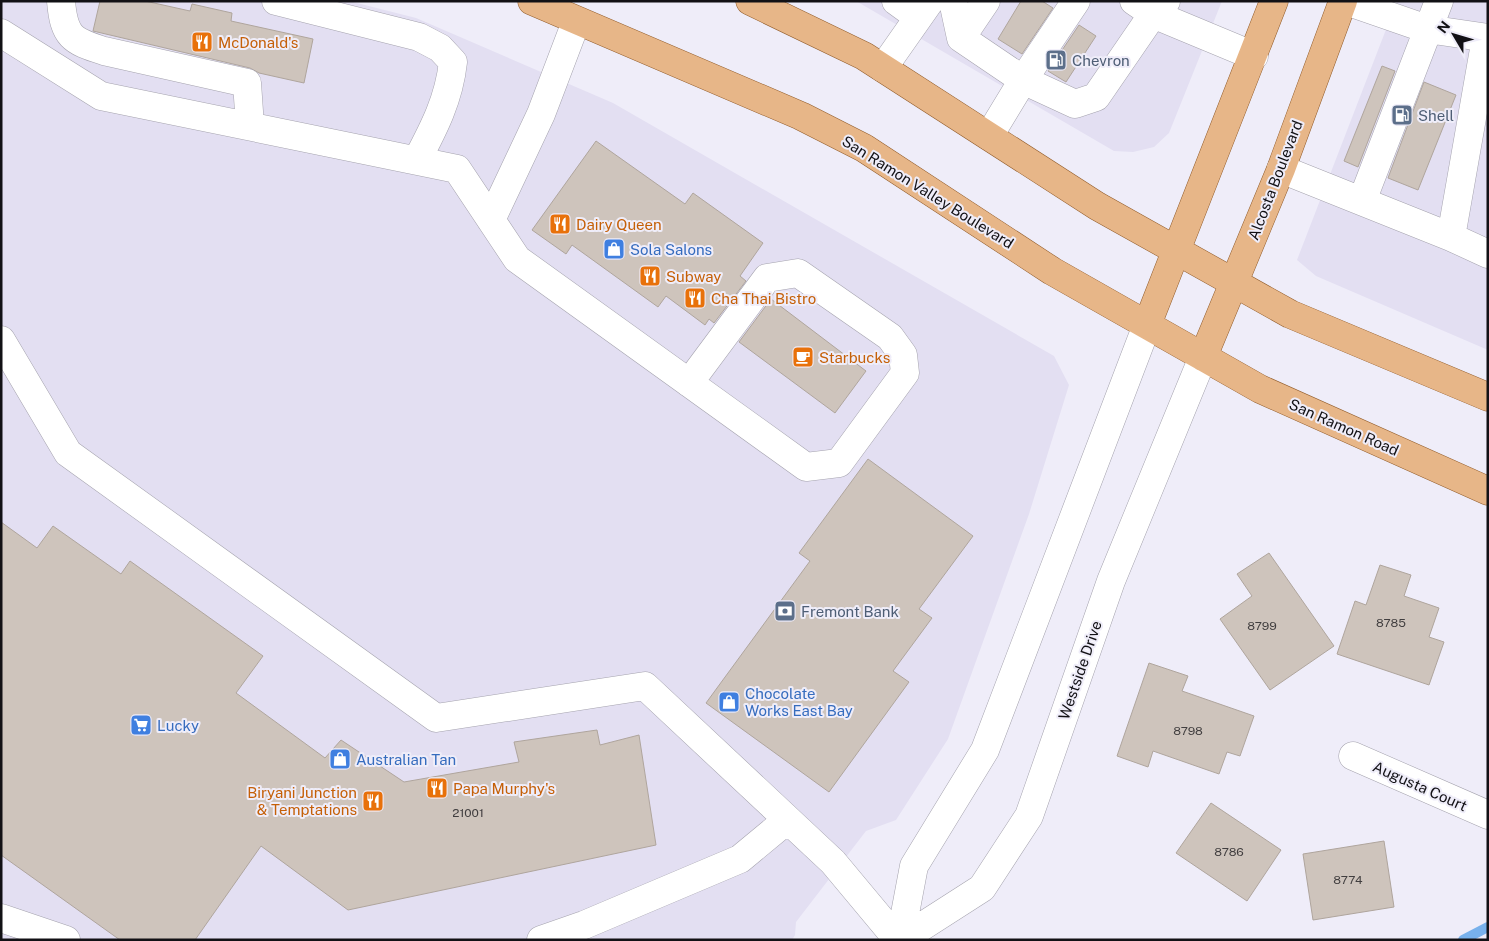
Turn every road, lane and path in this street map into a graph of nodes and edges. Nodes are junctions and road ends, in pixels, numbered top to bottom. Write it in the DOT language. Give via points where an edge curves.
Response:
graph roads {
  1 [pos="61,1"];
  2 [pos="276,1"];
  3 [pos="532,1"];
  4 [pos="750,1"];
  5 [pos="896,1"];
  6 [pos="953,1"];
  7 [pos="986,1"];
  8 [pos="1076,1"];
  9 [pos="1274,1"];
  10 [pos="1345,1"];
  11 [pos="1439,1"];
  12 [pos="1151,6"];
  13 [pos="924,9"];
  14 [pos="576,22"];
  15 [pos="1427,29"];
  16 [pos="1,33"];
  17 [pos="961,38"];
  18 [pos="1487,38"];
  19 [pos="1254,56"];
  20 [pos="883,68"];
  21 [pos="1484,74"];
  22 [pos="1023,80"];
  23 [pos="250,126"];
  24 [pos="989,136"];
  25 [pos="417,160"];
  26 [pos="1281,169"];
  27 [pos="1362,201"];
  28 [pos="491,220"];
  29 [pos="1450,236"];
  30 [pos="1176,250"];
  31 [pos="1488,254"];
  32 [pos="1234,283"];
  33 [pos="1147,325"];
  34 [pos="1,340"];
  35 [pos="1203,357"];
  36 [pos="689,383"];
  37 [pos="1488,397"];
  38 [pos="1488,491"];
  39 [pos="1353,756"];
  40 [pos="1488,816"];
  41 [pos="787,820"];
  42 [pos="1,918"];
  43 [pos="66,940"];
  44 [pos="541,940"];
  45 [pos="900,940"];
  1 -- 23 [label="street" via="70,37 81,44 247,83"];
  2 -- 25 [label="street" via="419,37 440,48 453,62 439,121"];
  3 -- 14 [label="main road, San Ramon Valley Boulevard"];
  4 -- 20 [label="main road"];
  5 -- 13 [label="street"];
  6 -- 17 [label="street"];
  7 -- 17 [label="street"];
  8 -- 22 [label="street"];
  9 -- 19 [label="main road"];
  10 -- 15 [label="street"];
  10 -- 26 [label="main road, Alcosta Boulevard"];
  11 -- 15 [label="street"];
  12 -- 19 [label="street"];
  12 -- 22 [label="street" via="1096,97 1075,104"];
  13 -- 20 [label="street"];
  14 -- 28 [label="street" via="541,114"];
  14 -- 33 [label="main road, San Ramon Valley Boulevard" via="801,116 864,148 1052,270"];
  15 -- 18 [label="street"];
  15 -- 27 [label="street"];
  16 -- 23 [label="street" via="101,96"];
  17 -- 22 [label="street"];
  18 -- 21 [label="street"];
  19 -- 30 [label="main road"];
  20 -- 24 [label="main road"];
  21 -- 29 [label="street"];
  22 -- 24 [label="street"];
  23 -- 25 [label="street"];
  24 -- 30 [label="main road" via="1097,206"];
  25 -- 28 [label="street" via="457,169"];
  26 -- 27 [label="street"];
  26 -- 32 [label="main road, Alcosta Boulevard"];
  27 -- 29 [label="street"];
  28 -- 36 [label="street" via="517,259"];
  29 -- 31 [label="street"];
  30 -- 32 [label="main road"];
  30 -- 33 [label="main road"];
  32 -- 35 [label="main road, Alcosta Boulevard"];
  32 -- 37 [label="main road" via="1290,314"];
  33 -- 35 [label="main road, San Ramon Valley Boulevard"];
  33 -- 45 [label="street" via="984,750 914,866"];
  34 -- 41 [label="street" via="68,453 436,718 645,686"];
  35 -- 38 [label="main road, San Ramon Road" via="1260,389"];
  35 -- 45 [label="street, Westside Drive" via="1112,581 1029,816 982,888"];
  36 -- 36 [label="street" via="806,467 839,463 906,373 903,355 890,337 798,273 767,278"];
  39 -- 40 [label="street, Augusta Court"];
  41 -- 44 [label="street" via="740,860"];
  41 -- 45 [label="street" via="833,862"];
  42 -- 43 [label="street"];
}
